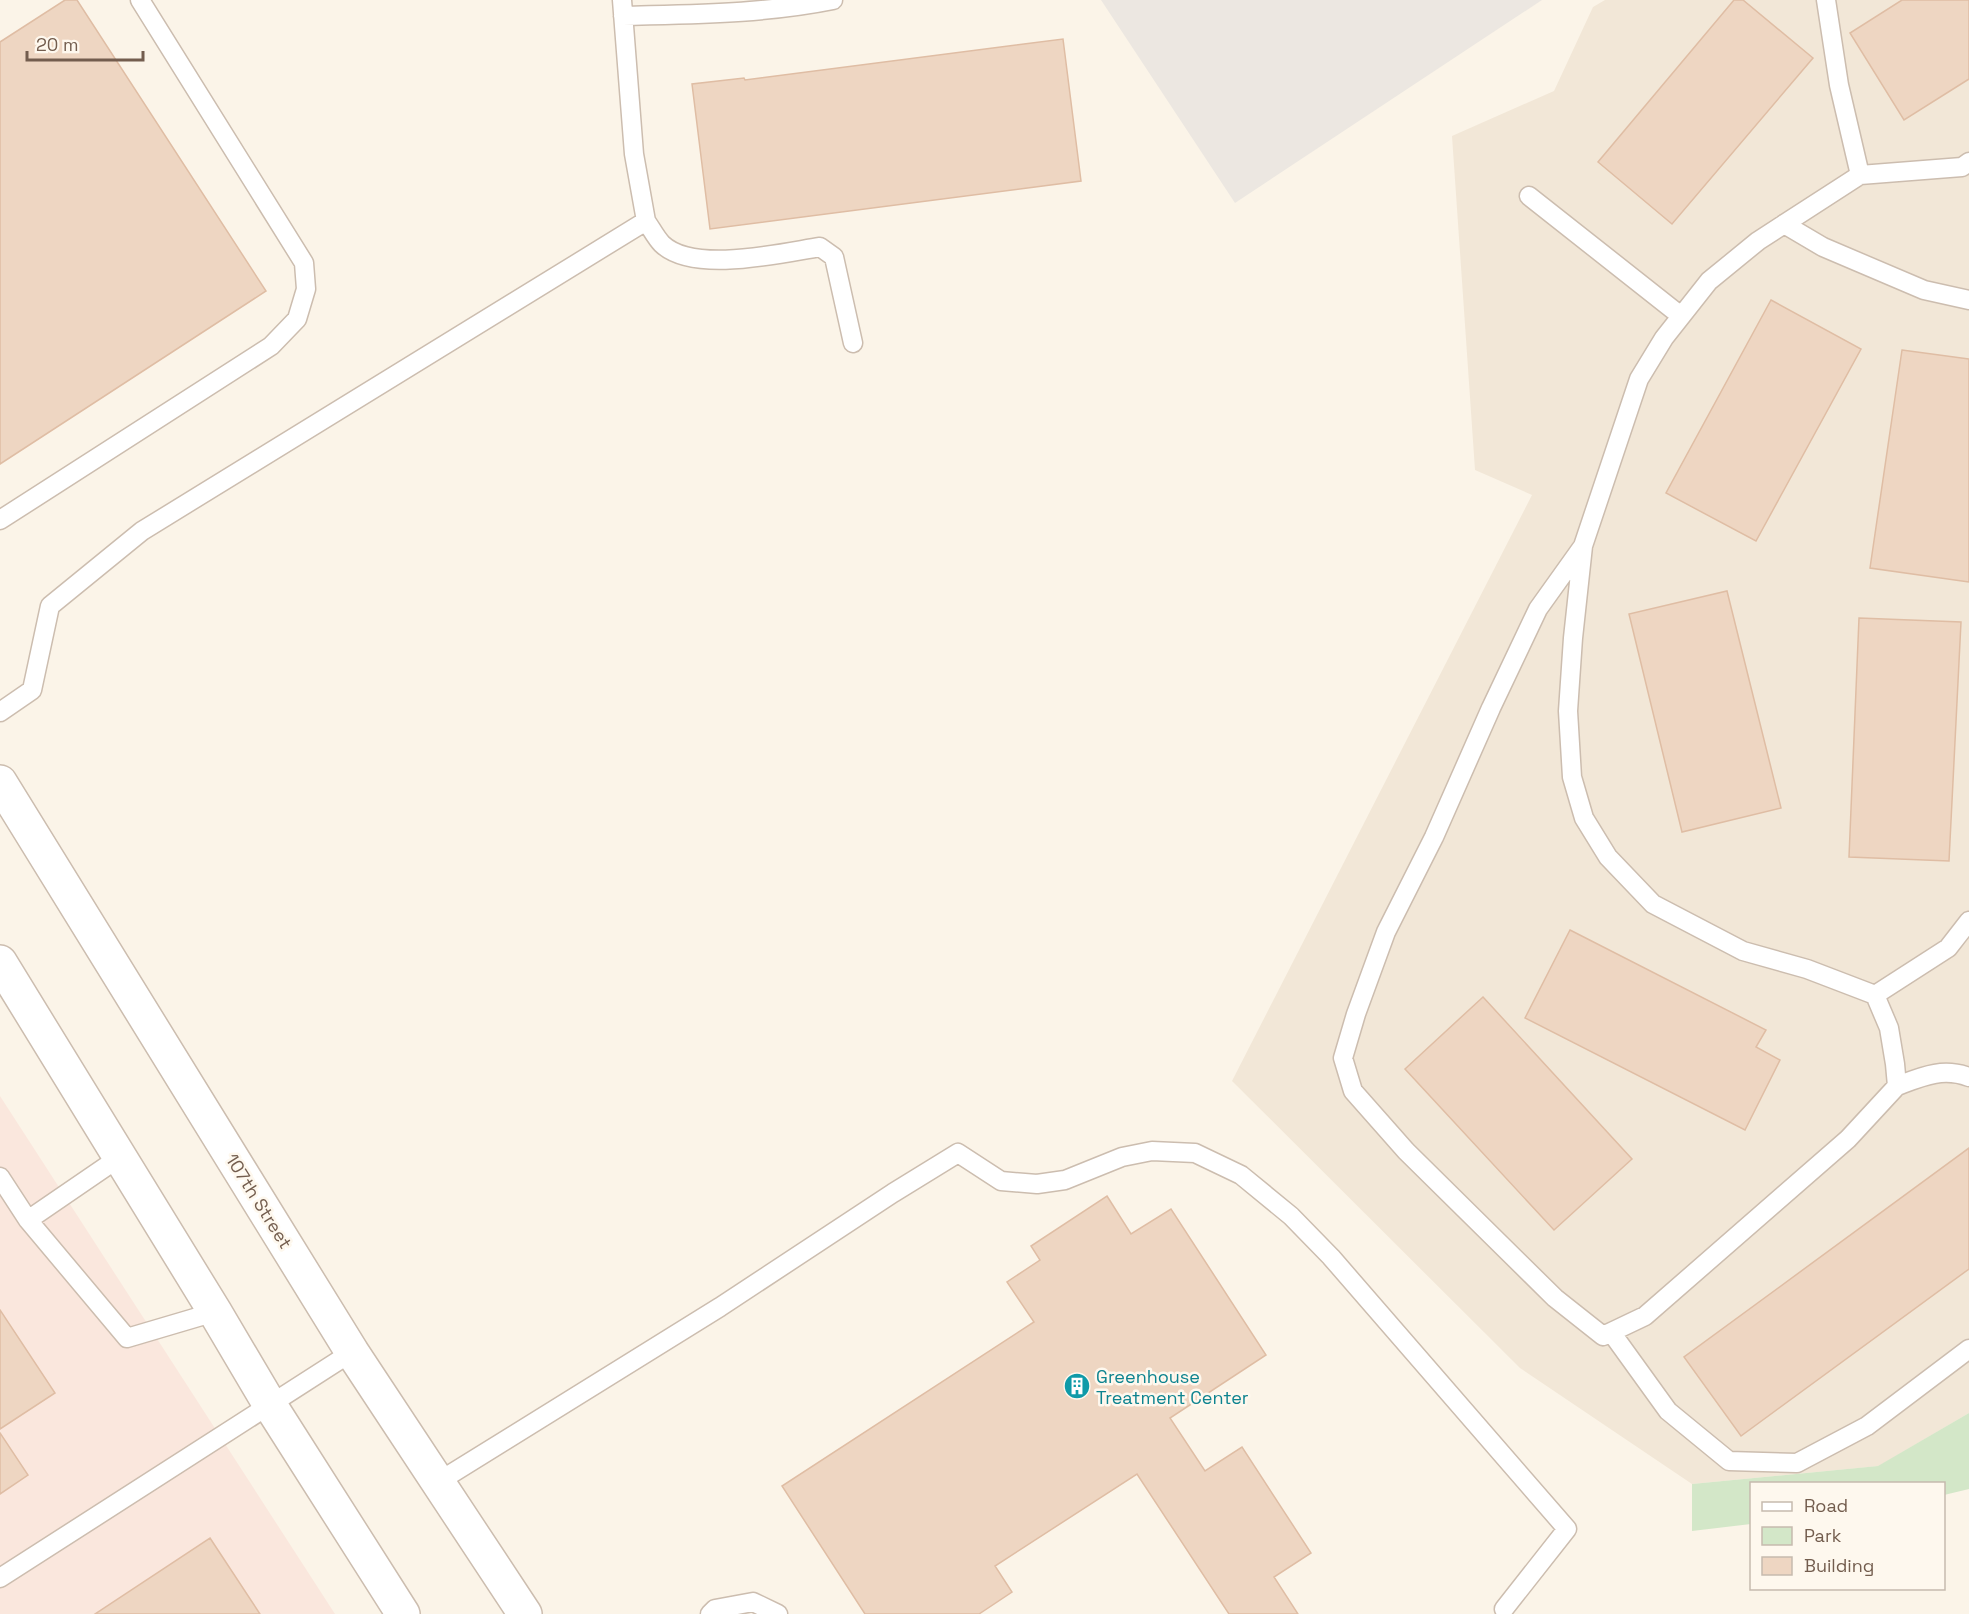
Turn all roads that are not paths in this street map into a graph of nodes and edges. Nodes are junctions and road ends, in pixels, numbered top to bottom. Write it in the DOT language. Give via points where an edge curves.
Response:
graph roads {
  1 [pos="141,0"];
  2 [pos="833,0"];
  3 [pos="1827,0"];
  4 [pos="623,8"];
  5 [pos="1969,162"];
  6 [pos="1860,175"];
  7 [pos="1529,196"];
  8 [pos="646,221"];
  9 [pos="1784,224"];
  10 [pos="1969,300"];
  11 [pos="1681,316"];
  12 [pos="853,343"];
  13 [pos="0,520"];
  14 [pos="1583,546"];
  15 [pos="0,712"];
  16 [pos="0,783"];
  17 [pos="1969,921"];
  18 [pos="3,972"];
  19 [pos="1875,995"];
  20 [pos="1969,1077"];
  21 [pos="1897,1086"];
  22 [pos="120,1157"];
  23 [pos="0,1177"];
  24 [pos="28,1220"];
  25 [pos="215,1312"];
  26 [pos="1611,1332"];
  27 [pos="1969,1349"];
  28 [pos="352,1352"];
  29 [pos="270,1406"];
  30 [pos="438,1482"];
  31 [pos="0,1578"];
  32 [pos="1504,1609"];
  33 [pos="403,1614"];
  34 [pos="525,1614"];
  35 [pos="710,1614"];
  36 [pos="778,1614"];
  1 -- 13 [label="lane" via="304,263 306,289 297,319 271,346"];
  2 -- 4 [label="lane" via="790,7"];
  3 -- 6 [label="lane" via="1839,85"];
  4 -- 8 [label="lane" via="634,154"];
  5 -- 6 [label="lane" via="1962,167"];
  6 -- 9 [label="lane"];
  7 -- 11 [label="lane"];
  8 -- 12 [label="lane" via="662,244 680,255 724,261 820,247 834,257"];
  8 -- 15 [label="lane" via="142,531 50,606 32,690"];
  9 -- 10 [label="lane" via="1823,248 1924,290"];
  9 -- 11 [label="lane" via="1709,281"];
  11 -- 14 [label="lane" via="1639,379"];
  14 -- 19 [label="lane" via="1568,711 1572,777 1584,818 1608,857 1653,904 1743,951 1807,969"];
  14 -- 26 [label="lane" via="1538,609 1491,708 1434,837 1386,932 1343,1058 1353,1091 1406,1150 1555,1298 1603,1336"];
  16 -- 28 [label="street, 107th Street"];
  17 -- 19 [label="lane" via="1948,948"];
  18 -- 22 [label="street"];
  19 -- 21 [label="lane" via="1889,1028"];
  20 -- 21 [label="lane" via="1931,1073"];
  21 -- 26 [label="lane" via="1848,1139 1645,1316"];
  22 -- 24 [label="lane"];
  22 -- 25 [label="street"];
  23 -- 24 [label="lane"];
  24 -- 25 [label="lane" via="127,1338"];
  25 -- 29 [label="street"];
  26 -- 27 [label="lane" via="1668,1411 1730,1461 1797,1462 1867,1426"];
  28 -- 29 [label="lane"];
  28 -- 30 [label="street, 107th Street"];
  29 -- 31 [label="lane"];
  29 -- 33 [label="street"];
  30 -- 32 [label="lane" via="958,1153 1001,1181 1037,1184 1065,1180 1122,1157 1152,1151 1195,1153 1241,1175 1291,1216 1567,1529"];
  30 -- 34 [label="street, 107th Street"];
  35 -- 36 [label="lane" via="753,1602"];
}
